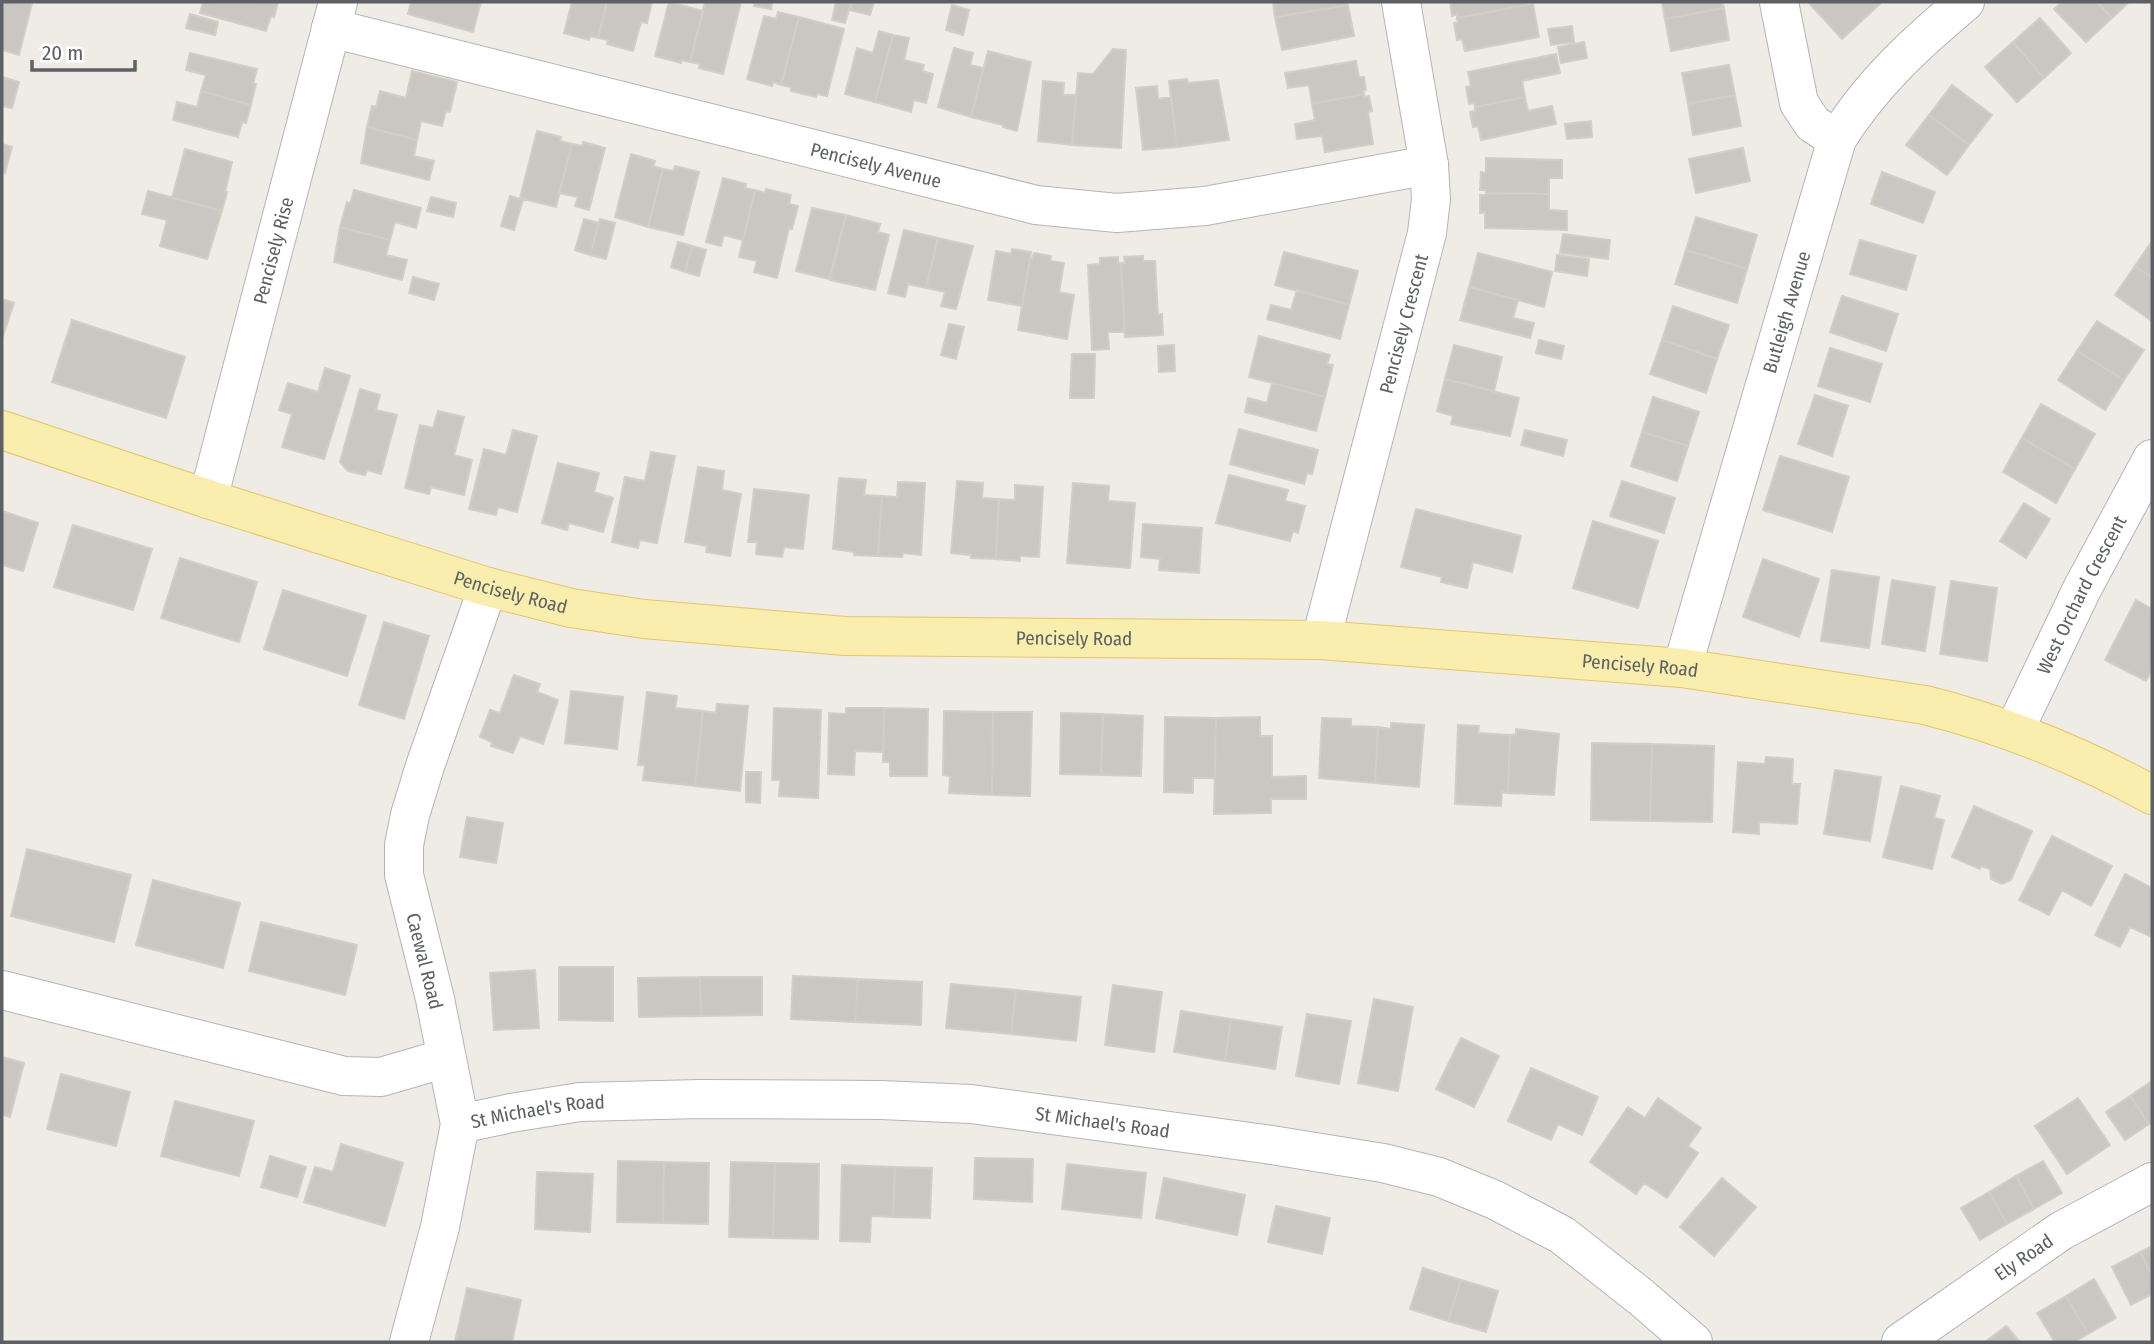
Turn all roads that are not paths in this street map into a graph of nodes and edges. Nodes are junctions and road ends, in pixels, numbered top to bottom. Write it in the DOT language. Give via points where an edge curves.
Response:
graph roads {
  1 [pos="1401,2"];
  2 [pos="1779,2"];
  3 [pos="1965,2"];
  4 [pos="334,15"];
  5 [pos="1837,139"];
  6 [pos="1429,165"];
  7 [pos="2,430"];
  8 [pos="2152,459"];
  9 [pos="208,499"];
  10 [pos="488,587"];
  11 [pos="1321,640"];
  12 [pos="1682,668"];
  13 [pos="2014,731"];
  14 [pos="2152,794"];
  15 [pos="2,990"];
  16 [pos="446,1058"];
  17 [pos="460,1124"];
  18 [pos="2152,1182"];
  19 [pos="409,1342"];
  20 [pos="1693,1342"];
  21 [pos="1901,1342"];
  1 -- 6 [label="street, Pencisely Crescent"];
  2 -- 5 [label="street" via="1799,103 1813,124"];
  3 -- 5 [label="street, Butleigh Avenue" via="1881,78"];
  4 -- 6 [label="street, Pencisely Avenue" via="1036,205 1117,213 1205,206"];
  4 -- 9 [label="street, Pencisely Rise"];
  5 -- 12 [label="street, Butleigh Avenue"];
  6 -- 11 [label="street, Pencisely Crescent" via="1426,233"];
  7 -- 9 [label="main road, Pencisely Road"];
  8 -- 13 [label="street, West Orchard Crescent" via="2082,589"];
  9 -- 10 [label="main road, Pencisely Road"];
  10 -- 11 [label="main road, Pencisely Road" via="572,608 645,619 845,636"];
  10 -- 16 [label="street, Caewal Road" via="425,766 404,845 404,875"];
  11 -- 12 [label="main road, Pencisely Road"];
  12 -- 13 [label="main road, Pencisely Road" via="1925,705"];
  13 -- 14 [label="main road, Pencisely Road"];
  15 -- 16 [label="street" via="344,1076 381,1077"];
  16 -- 17 [label="street, Caewal Road"];
  17 -- 19 [label="street, Caewal Road" via="440,1227"];
  17 -- 20 [label="street, St Michael's Road" via="580,1102 894,1100 985,1106 1383,1163 1439,1177 1562,1235"];
  18 -- 21 [label="street, Ely Road" via="2061,1231"];
}
